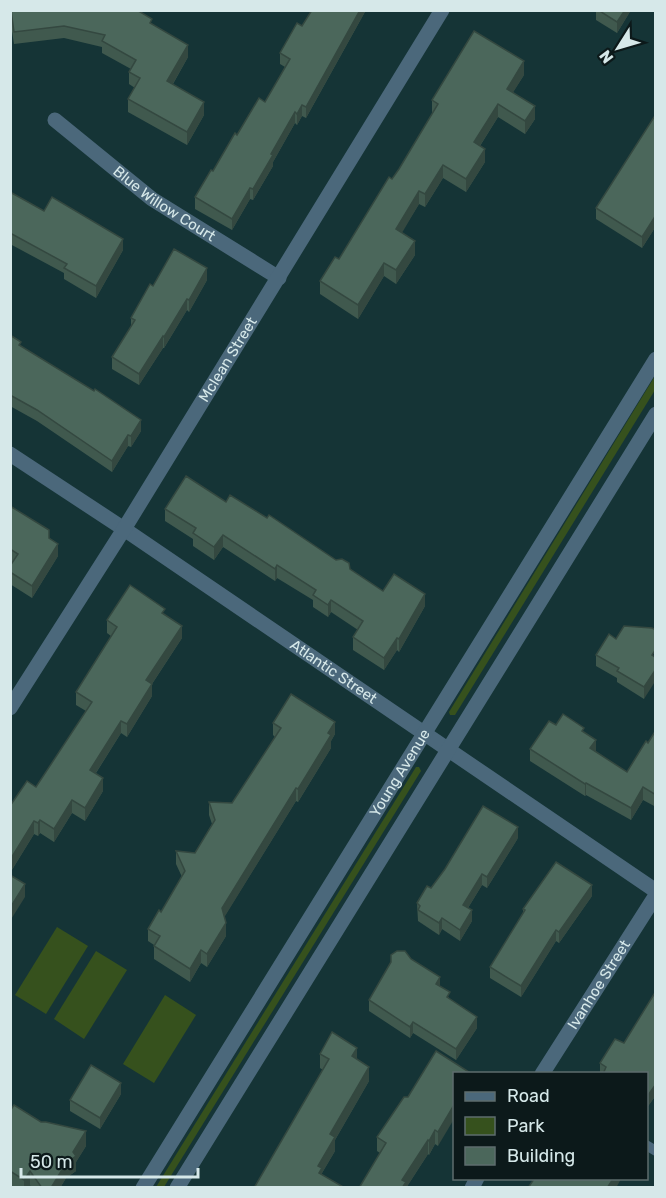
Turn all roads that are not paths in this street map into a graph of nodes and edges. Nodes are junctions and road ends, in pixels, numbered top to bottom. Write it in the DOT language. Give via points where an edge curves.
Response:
graph roads {
  1 [pos="442,10"];
  2 [pos="56,120"];
  3 [pos="279,278"];
  4 [pos="656,359"];
  5 [pos="656,414"];
  6 [pos="10,454"];
  7 [pos="124,529"];
  8 [pos="10,708"];
  9 [pos="423,733"];
  10 [pos="447,750"];
  11 [pos="656,893"];
  12 [pos="543,1072"];
  13 [pos="143,1188"];
  14 [pos="177,1188"];
  1 -- 3 [label="street, Mclean Street"];
  2 -- 3 [label="street, Blue Willow Court" via="152,199"];
  3 -- 7 [label="street, Mclean Street"];
  4 -- 9 [label="street, Young Avenue"];
  5 -- 10 [label="street, Young Avenue"];
  6 -- 7 [label="street, Atlantic Street"];
  7 -- 8 [label="street, Mclean Street"];
  7 -- 9 [label="street, Atlantic Street"];
  9 -- 10 [label="street, Atlantic Street"];
  9 -- 13 [label="street, Young Avenue"];
  10 -- 11 [label="street, Atlantic Street"];
  10 -- 14 [label="street, Young Avenue"];
  11 -- 12 [label="street, Ivanhoe Street"];
}
